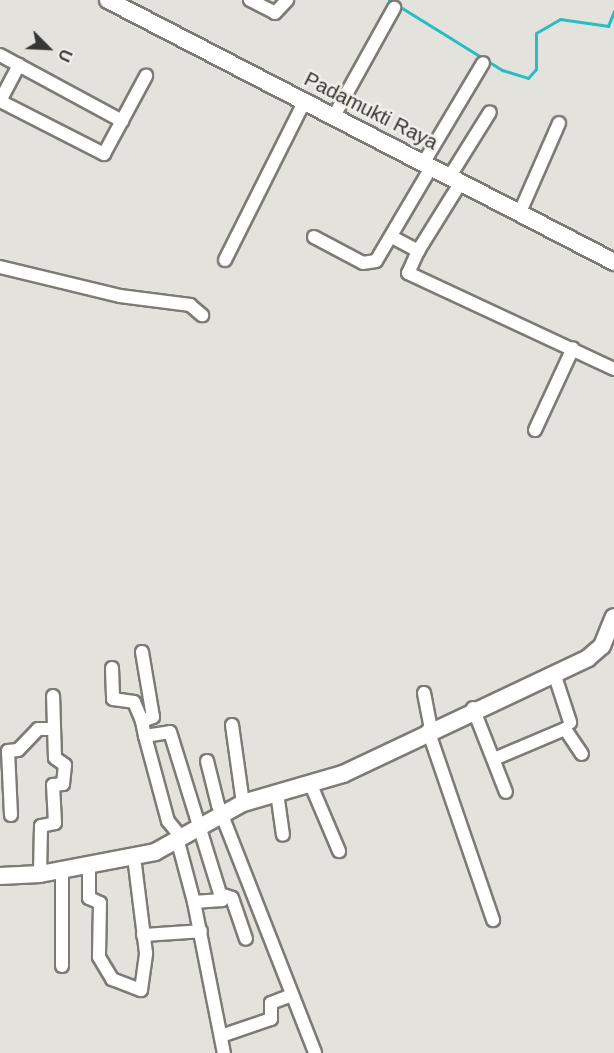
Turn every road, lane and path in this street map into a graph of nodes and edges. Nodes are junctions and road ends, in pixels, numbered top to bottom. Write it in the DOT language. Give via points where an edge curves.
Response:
graph roads {
  1 [pos="250,0"];
  2 [pos="287,0"];
  3 [pos="115,2"];
  4 [pos="394,8"];
  5 [pos="0,55"];
  6 [pos="483,63"];
  7 [pos="19,65"];
  8 [pos="146,76"];
  9 [pos="305,100"];
  10 [pos="0,101"];
  11 [pos="490,112"];
  12 [pos="334,116"];
  13 [pos="122,121"];
  14 [pos="559,123"];
  15 [pos="428,164"];
  16 [pos="455,179"];
  17 [pos="520,212"];
  18 [pos="314,237"];
  19 [pos="392,237"];
  20 [pos="418,251"];
  21 [pos="225,260"];
  22 [pos="614,262"];
  23 [pos="0,267"];
  24 [pos="202,315"];
  25 [pos="573,348"];
  26 [pos="614,369"];
  27 [pos="535,430"];
  28 [pos="614,617"];
  29 [pos="608,649"];
  30 [pos="142,651"];
  31 [pos="112,668"];
  32 [pos="554,673"];
  33 [pos="424,693"];
  34 [pos="53,696"];
  35 [pos="473,708"];
  36 [pos="142,721"];
  37 [pos="570,722"];
  38 [pos="232,725"];
  39 [pos="430,725"];
  40 [pos="54,729"];
  41 [pos="145,736"];
  42 [pos="582,754"];
  43 [pos="494,759"];
  44 [pos="207,761"];
  45 [pos="311,785"];
  46 [pos="506,792"];
  47 [pos="277,794"];
  48 [pos="242,800"];
  49 [pos="220,810"];
  50 [pos="10,815"];
  51 [pos="195,819"];
  52 [pos="283,835"];
  53 [pos="179,836"];
  54 [pos="339,851"];
  55 [pos="134,857"];
  56 [pos="89,864"];
  57 [pos="40,869"];
  58 [pos="62,871"];
  59 [pos="0,876"];
  60 [pos="223,895"];
  61 [pos="194,902"];
  62 [pos="494,920"];
  63 [pos="201,931"];
  64 [pos="143,934"];
  65 [pos="246,939"];
  66 [pos="62,966"];
  67 [pos="292,995"];
  68 [pos="221,1036"];
  69 [pos="224,1053"];
  70 [pos="315,1053"];
  1 -- 2 [label="street" via="275,13"];
  3 -- 9 [label="street, Padamukti Raya"];
  4 -- 12 [label="street"];
  5 -- 7 [label="street"];
  6 -- 15 [label="street"];
  7 -- 10 [label="street"];
  7 -- 13 [label="street"];
  8 -- 13 [label="street"];
  9 -- 12 [label="street, Padamukti Raya"];
  9 -- 21 [label="street"];
  10 -- 13 [label="street" via="102,154"];
  11 -- 16 [label="street"];
  12 -- 15 [label="street, Padamukti Raya"];
  14 -- 17 [label="street"];
  15 -- 16 [label="street, Padamukti Raya"];
  15 -- 19 [label="street"];
  16 -- 17 [label="street, Padamukti Raya"];
  16 -- 20 [label="street"];
  17 -- 22 [label="street, Padamukti Raya"];
  18 -- 19 [label="street" via="363,263 376,261"];
  19 -- 20 [label="street"];
  20 -- 25 [label="street" via="408,273"];
  23 -- 24 [label="street" via="120,296 190,305"];
  25 -- 26 [label="street"];
  25 -- 27 [label="street"];
  28 -- 29 [label="street"];
  29 -- 32 [label="street"];
  30 -- 36 [label="street" via="153,717"];
  31 -- 36 [label="street" via="112,698 134,702"];
  32 -- 35 [label="street"];
  32 -- 37 [label="street"];
  33 -- 39 [label="street"];
  34 -- 40 [label="street"];
  35 -- 39 [label="street"];
  35 -- 43 [label="street"];
  36 -- 41 [label="street"];
  38 -- 48 [label="street"];
  39 -- 45 [label="street"];
  39 -- 62 [label="street"];
  40 -- 50 [label="street" via="38,729 18,750 8,751"];
  40 -- 57 [label="street" via="55,758 65,763 64,782 52,785 56,822 41,826"];
  41 -- 51 [label="street" via="170,732"];
  41 -- 53 [label="street" via="168,821"];
  42 -- 43 [label="street" via="565,729"];
  43 -- 46 [label="street"];
  44 -- 49 [label="street"];
  45 -- 47 [label="street"];
  45 -- 54 [label="street"];
  47 -- 48 [label="street"];
  47 -- 52 [label="street"];
  48 -- 49 [label="street"];
  49 -- 51 [label="street"];
  49 -- 67 [label="street"];
  51 -- 53 [label="street"];
  51 -- 60 [label="street"];
  53 -- 55 [label="street"];
  53 -- 61 [label="street"];
  55 -- 56 [label="street"];
  55 -- 64 [label="street"];
  56 -- 58 [label="street"];
  56 -- 64 [label="street" via="88,898 100,903 99,957 112,979 139,990"];
  57 -- 58 [label="street"];
  57 -- 59 [label="street"];
  58 -- 66 [label="street"];
  60 -- 61 [label="street" via="222,900"];
  60 -- 65 [label="street" via="232,898"];
  61 -- 63 [label="street"];
  63 -- 64 [label="street"];
  63 -- 68 [label="street"];
  67 -- 68 [label="street" via="271,1003 271,1019"];
  67 -- 70 [label="street"];
  68 -- 69 [label="street"];
}
